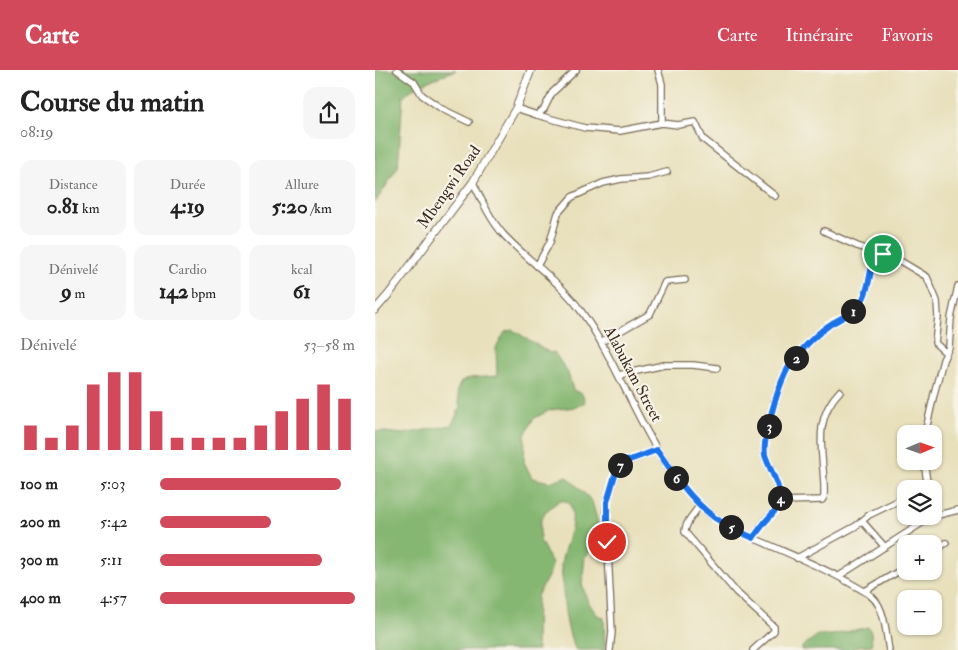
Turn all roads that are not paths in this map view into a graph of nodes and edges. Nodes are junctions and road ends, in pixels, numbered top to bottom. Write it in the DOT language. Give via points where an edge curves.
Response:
graph roads {
  1 [pos="397,70"];
  2 [pos="531,70"];
  3 [pos="577,70"];
  4 [pos="658,70"];
  5 [pos="517,108"];
  6 [pos="537,115"];
  7 [pos="469,122"];
  8 [pos="662,123"];
  9 [pos="667,172"];
  10 [pos="473,182"];
  11 [pos="775,196"];
  12 [pos="824,232"];
  13 [pos="875,250"];
  14 [pos="537,266"];
  15 [pos="685,280"];
  16 [pos="958,286"];
  17 [pos="375,310"];
  18 [pos="601,342"];
  19 [pos="947,353"];
  20 [pos="717,368"];
  21 [pos="619,375"];
  22 [pos="840,391"];
  23 [pos="927,425"];
  24 [pos="657,450"];
  25 [pos="897,501"];
  26 [pos="780,502"];
  27 [pos="700,505"];
  28 [pos="958,510"];
  29 [pos="942,514"];
  30 [pos="862,521"];
  31 [pos="918,525"];
  32 [pos="753,538"];
  33 [pos="946,544"];
  34 [pos="884,546"];
  35 [pos="942,546"];
  36 [pos="797,558"];
  37 [pos="897,571"];
  38 [pos="839,576"];
  39 [pos="865,591"];
  40 [pos="610,650"];
  41 [pos="753,650"];
  42 [pos="889,650"];
  1 -- 7 [label="street" via="414,82 421,95"];
  2 -- 5 [label="main road, Mbengwi Road"];
  3 -- 6 [label="street" via="552,93"];
  4 -- 8 [label="street" via="662,84"];
  5 -- 6 [label="street"];
  5 -- 10 [label="main road, Mbengwi Road"];
  6 -- 8 [label="street" via="585,128 620,131"];
  8 -- 11 [label="street" via="695,122 703,139"];
  9 -- 14 [label="street" via="603,183 572,197 557,213 550,242"];
  10 -- 14 [label="street, Alabukam Street" via="502,233"];
  10 -- 17 [label="main road, Mbengwi Road"];
  12 -- 13 [label="street"];
  13 -- 19 [label="street" via="927,276 937,301 935,343"];
  13 -- 26 [label="street" via="861,304 808,343 785,372 771,416 765,450"];
  14 -- 18 [label="street, Alabukam Street" via="573,300"];
  15 -- 18 [label="street" via="665,282 650,314"];
  16 -- 19 [label="street"];
  18 -- 21 [label="street, Alabukam Street"];
  19 -- 23 [label="street"];
  20 -- 21 [label="street" via="664,365"];
  21 -- 24 [label="street, Alabukam Street"];
  22 -- 26 [label="street" via="832,400 822,430 820,450 824,497 821,500"];
  24 -- 27 [label="street, Alabukam Street"];
  24 -- 40 [label="street" via="619,466 607,502"];
  25 -- 30 [label="street"];
  26 -- 32 [label="street"];
  27 -- 32 [label="street, Alabukam Street" via="724,524"];
  27 -- 41 [label="street" via="685,532 736,592 774,627 774,631"];
  28 -- 29 [label="street"];
  30 -- 34 [label="street"];
  30 -- 36 [label="street"];
  31 -- 34 [label="street"];
  32 -- 36 [label="street, Alabukam Street"];
  33 -- 35 [label="street"];
  34 -- 38 [label="street"];
  36 -- 38 [label="street, Alabukam Street"];
  37 -- 39 [label="street"];
  38 -- 39 [label="street, Alabukam Street"];
  39 -- 42 [label="street, Alabukam Street" via="879,606"];
}
